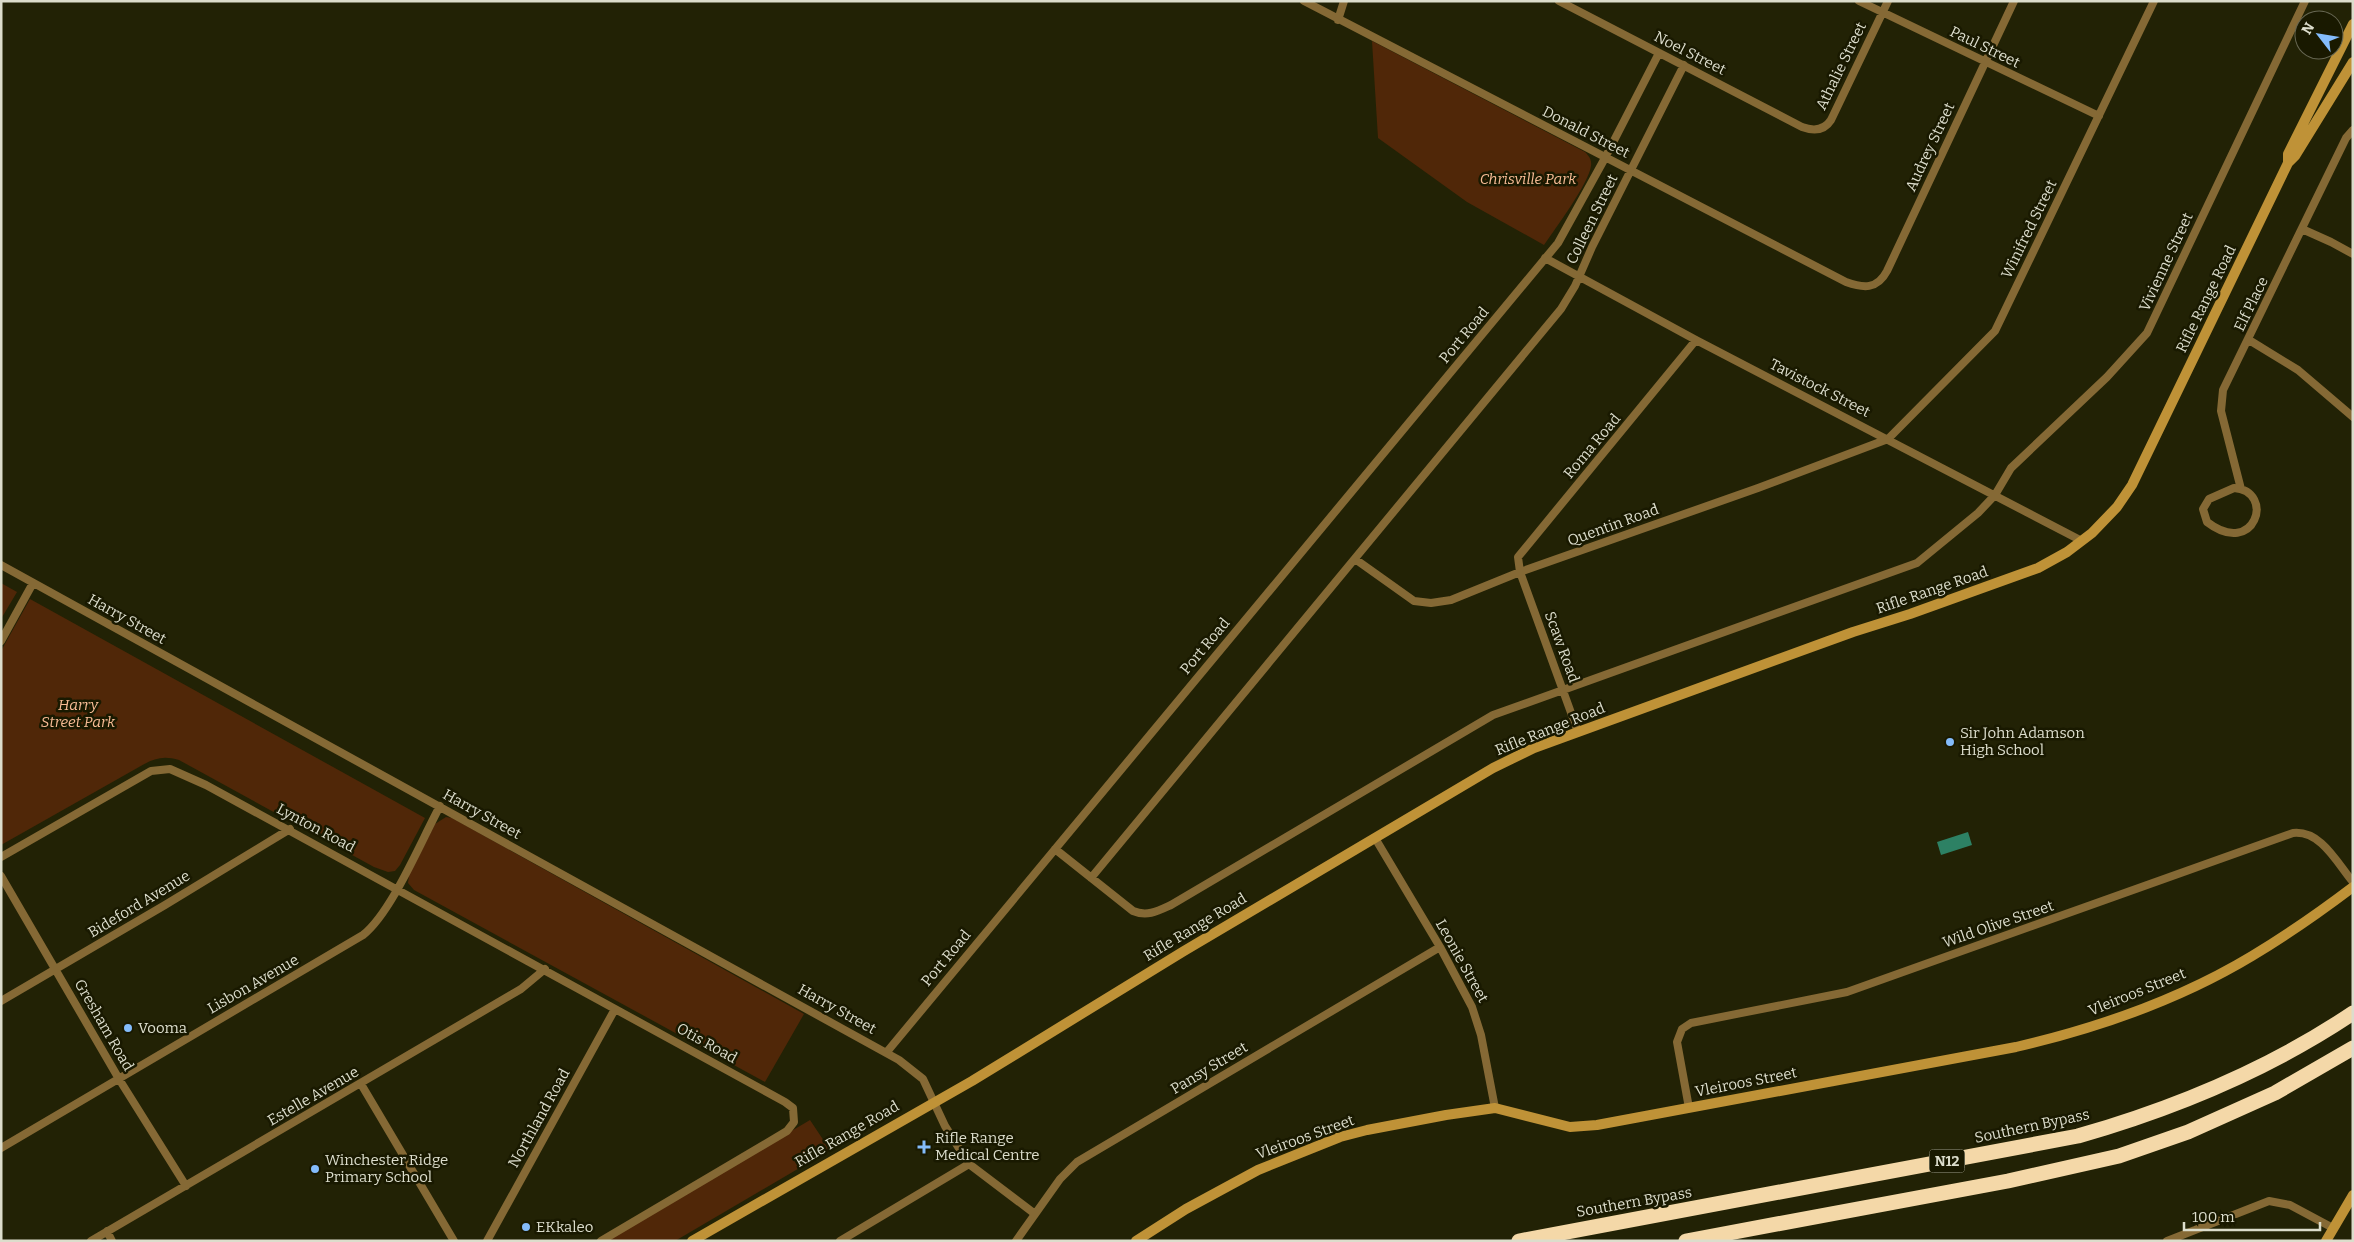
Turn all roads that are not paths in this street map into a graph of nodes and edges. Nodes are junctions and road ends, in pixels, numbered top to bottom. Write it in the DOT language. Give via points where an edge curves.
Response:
graph roads {
  1 [pos="1304,1"];
  2 [pos="1344,1"];
  3 [pos="1559,1"];
  4 [pos="1579,1"];
  5 [pos="1859,1"];
  6 [pos="1888,1"];
  7 [pos="2014,1"];
  8 [pos="2154,1"];
  9 [pos="2305,1"];
  10 [pos="1575,9"];
  11 [pos="1883,12"];
  12 [pos="1338,20"];
  13 [pos="2353,24"];
  14 [pos="1659,53"];
  15 [pos="1984,62"];
  16 [pos="2353,62"];
  17 [pos="1684,65"];
  18 [pos="2100,116"];
  19 [pos="1809,130"];
  20 [pos="2353,130"];
  21 [pos="1605,158"];
  22 [pos="2288,163"];
  23 [pos="1631,170"];
  24 [pos="2302,229"];
  25 [pos="2353,254"];
  26 [pos="1546,258"];
  27 [pos="1578,278"];
  28 [pos="1857,286"];
  29 [pos="1696,340"];
  30 [pos="2248,340"];
  31 [pos="2353,417"];
  32 [pos="1888,439"];
  33 [pos="2241,489"];
  34 [pos="1995,495"];
  35 [pos="2082,541"];
  36 [pos="1355,559"];
  37 [pos="1,565"];
  38 [pos="1520,572"];
  39 [pos="33,583"];
  40 [pos="1,641"];
  41 [pos="1564,690"];
  42 [pos="1578,732"];
  43 [pos="440,806"];
  44 [pos="290,829"];
  45 [pos="1375,838"];
  46 [pos="1055,849"];
  47 [pos="1,857"];
  48 [pos="1,876"];
  49 [pos="1091,878"];
  50 [pos="2353,882"];
  51 [pos="2353,887"];
  52 [pos="397,888"];
  53 [pos="1440,947"];
  54 [pos="545,969"];
  55 [pos="56,970"];
  56 [pos="1,1001"];
  57 [pos="615,1009"];
  58 [pos="2353,1013"];
  59 [pos="2353,1048"];
  60 [pos="886,1052"];
  61 [pos="119,1079"];
  62 [pos="361,1084"];
  63 [pos="933,1103"];
  64 [pos="1495,1108"];
  65 [pos="1689,1108"];
  66 [pos="1,1148"];
  67 [pos="969,1164"];
  68 [pos="186,1186"];
  69 [pos="2353,1195"];
  70 [pos="1035,1214"];
  71 [pos="2333,1228"];
  72 [pos="107,1232"];
  73 [pos="91,1241"];
  74 [pos="112,1241"];
  75 [pos="454,1241"];
  76 [pos="488,1241"];
  77 [pos="601,1241"];
  78 [pos="692,1241"];
  79 [pos="840,1241"];
  80 [pos="1016,1241"];
  81 [pos="1136,1241"];
  82 [pos="1519,1241"];
  83 [pos="1686,1241"];
  84 [pos="2167,1241"];
  85 [pos="2326,1241"];
  1 -- 12 [label="street, Donald Street"];
  2 -- 12 [label="street"];
  3 -- 10 [label="street, Noel Street"];
  4 -- 10 [label="street"];
  5 -- 11 [label="street, Paul Street"];
  6 -- 11 [label="street, Athalie Street"];
  7 -- 15 [label="street, Audrey Street"];
  8 -- 18 [label="street, Winifred Street"];
  9 -- 34 [label="street, Vivienne Street" via="2147,333 2107,377 2011,468"];
  10 -- 14 [label="street, Noel Street"];
  11 -- 15 [label="street, Paul Street"];
  11 -- 19 [label="street, Athalie Street" via="1829,123 1822,129"];
  12 -- 21 [label="street, Donald Street"];
  13 -- 22 [label="main road, Rifle Range Road" via="2288,154"];
  14 -- 17 [label="street, Noel Street"];
  14 -- 21 [label="street, Colleen Street"];
  15 -- 18 [label="street, Paul Street"];
  15 -- 28 [label="street, Audrey Street" via="1887,272 1875,285"];
  16 -- 22 [label="main road, Rifle Range Road"];
  17 -- 19 [label="street, Noel Street"];
  17 -- 23 [label="street, Colleen Street"];
  18 -- 32 [label="street, Winifred Street" via="1995,330"];
  20 -- 24 [label="street, Elf Place" via="2346,138"];
  21 -- 23 [label="street, Donald Street"];
  21 -- 26 [label="street, Colleen Street" via="1558,243"];
  22 -- 35 [label="main road, Rifle Range Road" via="2142,469 2117,507"];
  23 -- 27 [label="street, Colleen Street"];
  23 -- 28 [label="street, Donald Street"];
  24 -- 25 [label="street"];
  24 -- 30 [label="street, Elf Place"];
  26 -- 27 [label="street, Tavistock Street"];
  26 -- 46 [label="street, Port Road"];
  27 -- 29 [label="street, Tavistock Street"];
  27 -- 36 [label="street" via="1561,309 1527,352"];
  29 -- 32 [label="street, Tavistock Street"];
  29 -- 38 [label="street, Roma Road" via="1524,549 1518,557"];
  30 -- 31 [label="street" via="2298,370"];
  30 -- 33 [label="street, Elf Place" via="2224,390 2221,404"];
  32 -- 34 [label="street, Tavistock Street"];
  32 -- 38 [label="street, Quentin Road"];
  33 -- 33 [label="street, Elf Place" via="2252,496 2257,510 2252,527 2245,532 2229,533 2207,522 2203,509 2209,499 2226,490"];
  34 -- 35 [label="street, Tavistock Street"];
  34 -- 41 [label="street, Rifle Range Road" via="1949,537 1909,566"];
  35 -- 42 [label="main road, Rifle Range Road" via="2052,561 2008,580 1858,630"];
  36 -- 38 [label="street, Quentin Road" via="1414,601 1425,603 1451,600"];
  36 -- 49 [label="street"];
  37 -- 39 [label="street, Harry Street"];
  38 -- 41 [label="street, Scaw Road"];
  39 -- 40 [label="street"];
  39 -- 43 [label="street, Harry Street"];
  41 -- 42 [label="street, Scaw Road"];
  41 -- 49 [label="street, Rifle Range Road" via="1486,719 1156,911 1143,914 1133,911"];
  42 -- 45 [label="main road, Rifle Range Road" via="1507,761"];
  43 -- 52 [label="street, Lisbon Avenue"];
  43 -- 60 [label="street, Harry Street"];
  44 -- 47 [label="street, Lynton Road" via="185,774 160,768"];
  44 -- 52 [label="street, Lynton Road"];
  44 -- 55 [label="street, Bideford Avenue"];
  45 -- 53 [label="street, Leonie Street"];
  45 -- 63 [label="main road, Rifle Range Road"];
  46 -- 49 [label="street, Rifle Range Road"];
  46 -- 60 [label="street, Port Road"];
  48 -- 55 [label="street, Gresham Road"];
  50 -- 65 [label="street, Wild Olive Street" via="2318,840 2307,834 2293,833 1847,992 1696,1022 1682,1029 1677,1038"];
  51 -- 65 [label="main road, Vleiroos Street" via="2285,936 2228,969 2147,1007 2090,1027 2016,1047"];
  52 -- 54 [label="street, Lynton Road"];
  52 -- 61 [label="street, Lisbon Avenue" via="374,926 363,935"];
  53 -- 64 [label="street, Leonie Street" via="1476,1017"];
  53 -- 70 [label="street, Pansy Street" via="1077,1162"];
  54 -- 57 [label="street, Lynton Road"];
  54 -- 62 [label="street, Estelle Avenue" via="521,989"];
  55 -- 56 [label="street, Bideford Avenue"];
  55 -- 61 [label="street, Gresham Road"];
  57 -- 76 [label="street, Northland Road"];
  57 -- 77 [label="street, Otis Road" via="785,1102 795,1114 793,1125 787,1131"];
  58 -- 82 [label="highway, Southern Bypass / N12" via="2309,1041 2218,1088 2145,1116 2078,1136"];
  59 -- 83 [label="highway, N12" via="2283,1089 2223,1117 2119,1156 2008,1181"];
  60 -- 63 [label="street, Harry Street" via="921,1077"];
  61 -- 66 [label="street, Lisbon Avenue"];
  61 -- 68 [label="street, Gresham Road"];
  62 -- 68 [label="street, Estelle Avenue"];
  62 -- 75 [label="street"];
  63 -- 67 [label="street, Harry Street"];
  63 -- 78 [label="main road, Rifle Range Road"];
  64 -- 65 [label="main road, Vleiroos Street" via="1577,1128"];
  64 -- 81 [label="main road, Vleiroos Street" via="1367,1130 1322,1144 1233,1182"];
  67 -- 70 [label="street"];
  67 -- 79 [label="street"];
  68 -- 72 [label="street, Estelle Avenue"];
  69 -- 71 [label="main road"];
  70 -- 80 [label="street, Pansy Street"];
  71 -- 84 [label="street" via="2290,1205 2269,1201"];
  71 -- 85 [label="main road"];
  72 -- 73 [label="street, Estelle Avenue"];
  72 -- 74 [label="street"];
}
